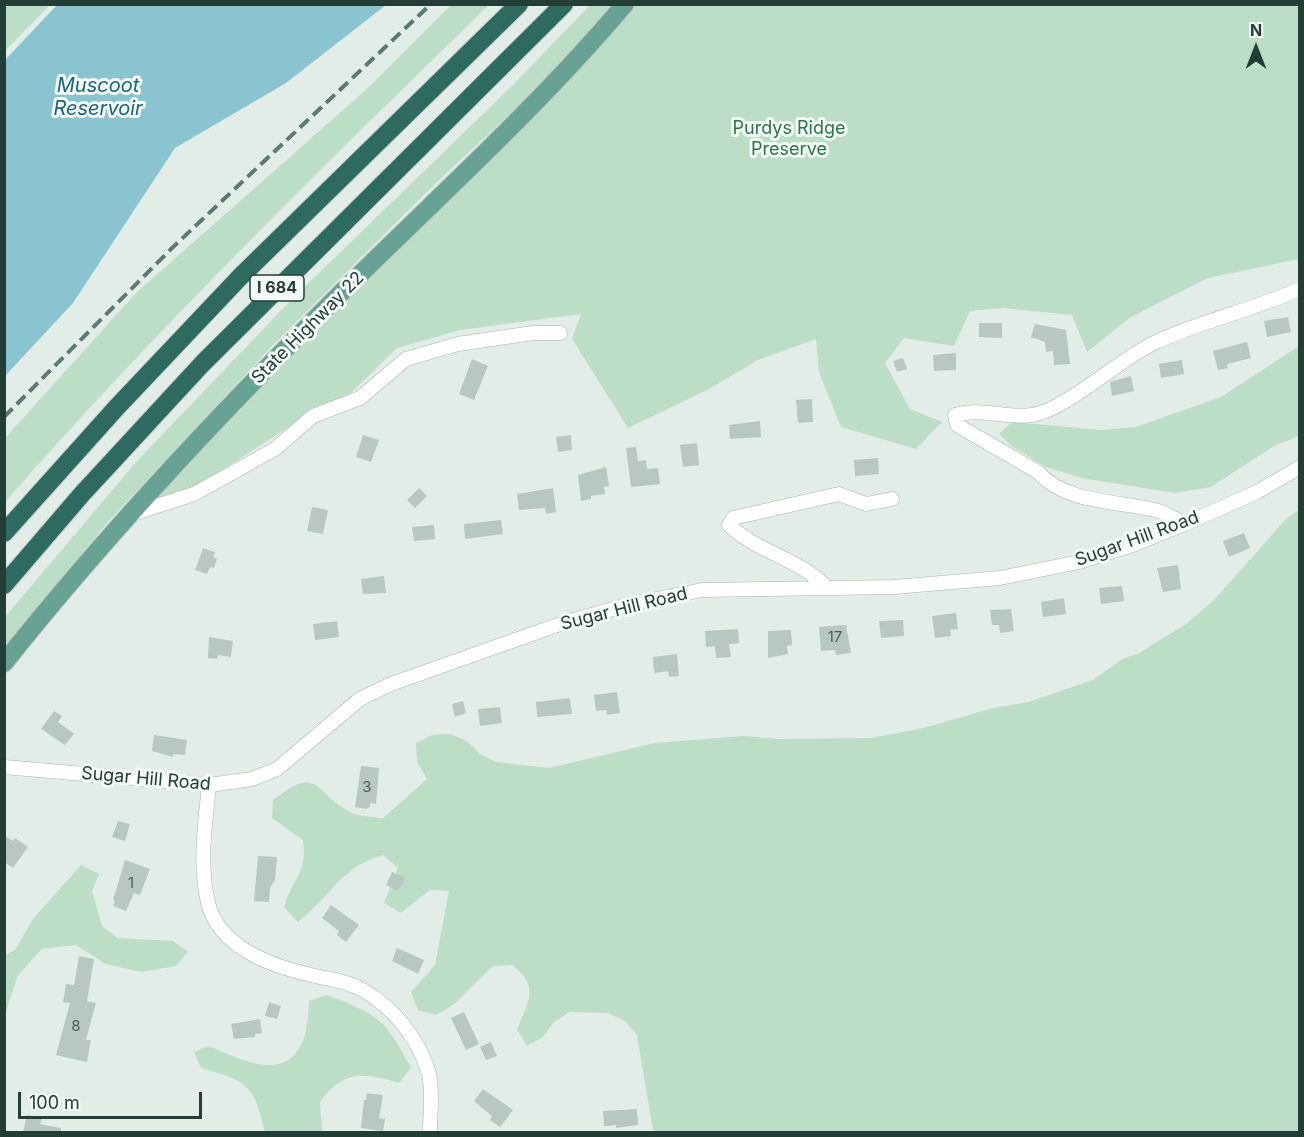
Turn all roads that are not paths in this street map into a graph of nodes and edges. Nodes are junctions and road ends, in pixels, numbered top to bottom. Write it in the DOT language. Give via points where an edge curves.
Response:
graph roads {
  1 [pos="519,4"];
  2 [pos="564,4"];
  3 [pos="625,4"];
  4 [pos="1299,289"];
  5 [pos="560,333"];
  6 [pos="1299,467"];
  7 [pos="892,499"];
  8 [pos="127,516"];
  9 [pos="1185,524"];
  10 [pos="4,533"];
  11 [pos="4,585"];
  12 [pos="827,588"];
  13 [pos="4,663"];
  14 [pos="4,767"];
  15 [pos="209,785"];
  16 [pos="430,1132"];
  1 -- 10 [label="highway, I 684" via="233,284"];
  2 -- 11 [label="highway, I 684" via="203,363"];
  3 -- 8 [label="main road, State Highway 22" via="543,95 298,336"];
  4 -- 9 [label="street" via="1153,344 1063,403 1032,415 969,410 955,414 957,425 1038,472 1048,483 1075,495 1158,511"];
  5 -- 8 [label="street" via="458,344 405,359 360,398 313,416 274,449 194,494"];
  6 -- 9 [label="street, Sugar Hill Road" via="1257,492"];
  7 -- 12 [label="street" via="866,504 839,494 816,496 733,518 729,525 741,536 814,574"];
  8 -- 13 [label="main road, State Highway 22"];
  9 -- 12 [label="street, Sugar Hill Road" via="1079,562 1000,578"];
  12 -- 15 [label="street, Sugar Hill Road" via="702,590 548,628 391,684 360,699 277,769 232,784"];
  14 -- 15 [label="street, Sugar Hill Road"];
  15 -- 16 [label="street" via="204,870 208,904 221,931 248,952 278,966 362,989 409,1031 430,1076"];
}
